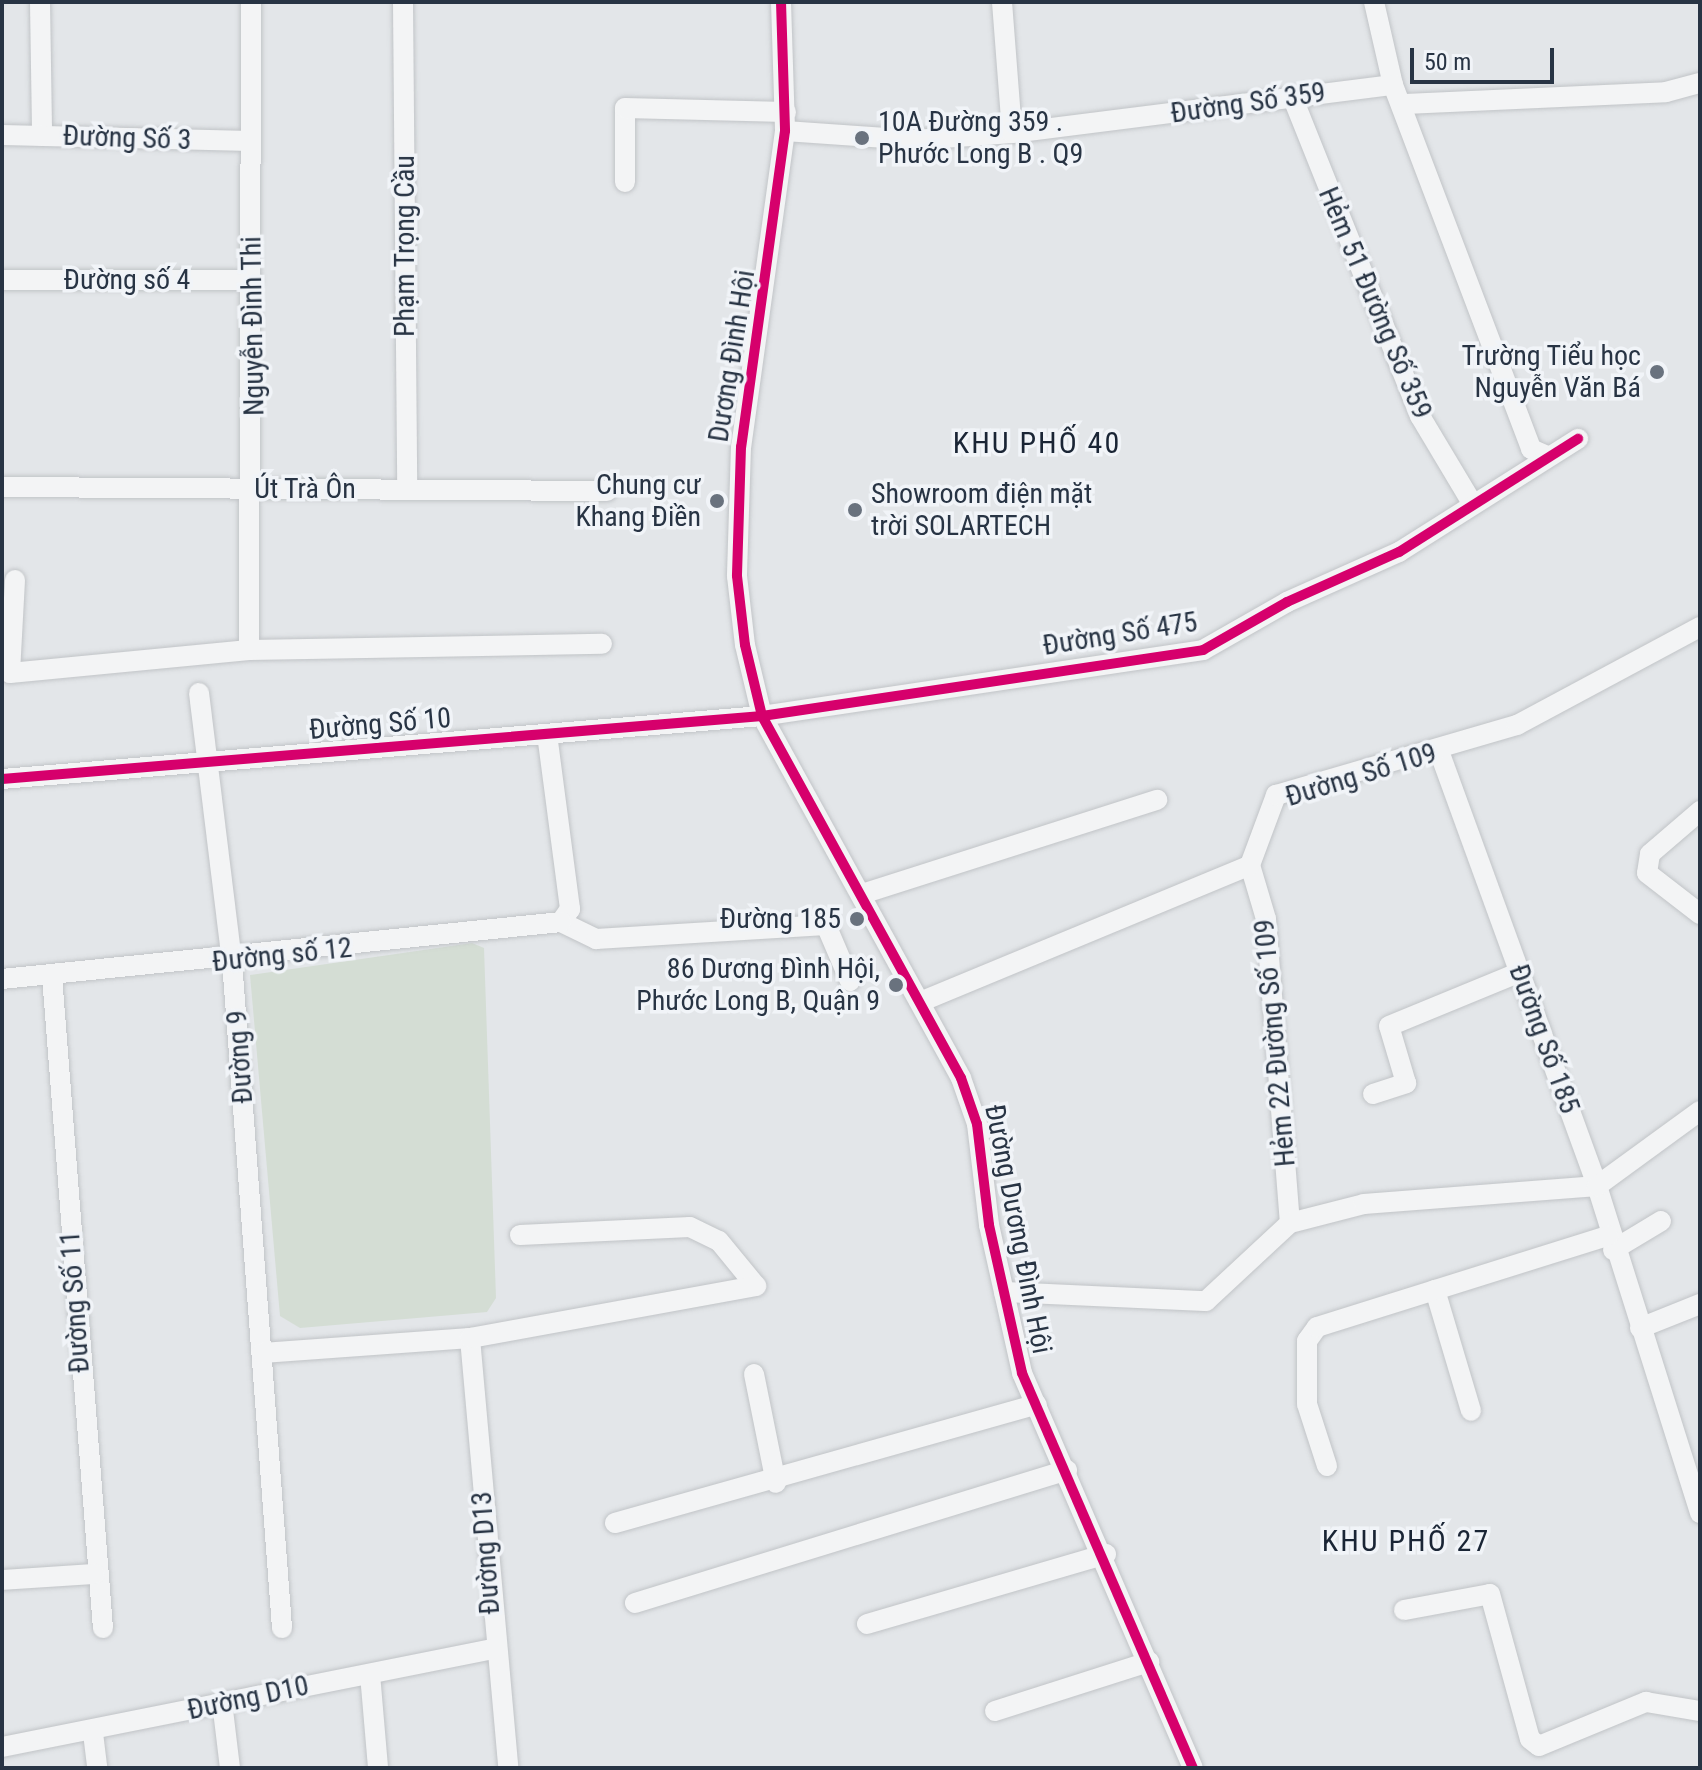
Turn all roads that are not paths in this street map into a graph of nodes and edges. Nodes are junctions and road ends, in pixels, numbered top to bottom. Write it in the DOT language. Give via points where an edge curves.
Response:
graph roads {
  1 [pos="40,2"];
  2 [pos="251,2"];
  3 [pos="403,2"];
  4 [pos="781,2"];
  5 [pos="1002,2"];
  6 [pos="1374,2"];
  7 [pos="1700,83"];
  8 [pos="1393,85"];
  9 [pos="1292,96"];
  10 [pos="1405,104"];
  11 [pos="786,121"];
  12 [pos="1012,133"];
  13 [pos="2,135"];
  14 [pos="42,136"];
  15 [pos="251,141"];
  16 [pos="625,182"];
  17 [pos="2,280"];
  18 [pos="252,280"];
  19 [pos="1578,439"];
  20 [pos="1545,455"];
  21 [pos="2,487"];
  22 [pos="255,488"];
  23 [pos="407,489"];
  24 [pos="607,491"];
  25 [pos="1472,503"];
  26 [pos="15,580"];
  27 [pos="1700,627"];
  28 [pos="602,644"];
  29 [pos="249,650"];
  30 [pos="6,673"];
  31 [pos="199,693"];
  32 [pos="762,716"];
  33 [pos="547,734"];
  34 [pos="1439,751"];
  35 [pos="208,762"];
  36 [pos="2,779"];
  37 [pos="1157,800"];
  38 [pos="1700,811"];
  39 [pos="1250,865"];
  40 [pos="862,894"];
  41 [pos="1700,914"];
  42 [pos="561,922"];
  43 [pos="232,961"];
  44 [pos="1520,972"];
  45 [pos="52,976"];
  46 [pos="2,979"];
  47 [pos="850,981"];
  48 [pos="920,1002"];
  49 [pos="1373,1094"];
  50 [pos="1700,1111"];
  51 [pos="1597,1186"];
  52 [pos="1661,1221"];
  53 [pos="1290,1223"];
  54 [pos="520,1235"];
  55 [pos="1610,1243"];
  56 [pos="1435,1290"];
  57 [pos="1004,1292"];
  58 [pos="1700,1304"];
  59 [pos="1640,1328"];
  60 [pos="470,1338"];
  61 [pos="262,1353"];
  62 [pos="754,1374"];
  63 [pos="1037,1404"];
  64 [pos="1471,1411"];
  65 [pos="1327,1466"];
  66 [pos="1067,1470"];
  67 [pos="776,1483"];
  68 [pos="1700,1513"];
  69 [pos="615,1523"];
  70 [pos="1106,1554"];
  71 [pos="95,1574"];
  72 [pos="2,1580"];
  73 [pos="635,1603"];
  74 [pos="1404,1610"];
  75 [pos="867,1624"];
  76 [pos="103,1628"];
  77 [pos="282,1628"];
  78 [pos="493,1649"];
  79 [pos="1149,1662"];
  80 [pos="370,1674"];
  81 [pos="222,1702"];
  82 [pos="995,1711"];
  83 [pos="1700,1711"];
  84 [pos="93,1733"];
  85 [pos="2,1747"];
  86 [pos="97,1768"];
  87 [pos="230,1768"];
  88 [pos="378,1768"];
  89 [pos="508,1768"];
  90 [pos="1193,1768"];
  1 -- 14 [label="street"];
  2 -- 15 [label="street, Nguyễn Đình Thi"];
  3 -- 23 [label="street, Phạm Trọng Cầu"];
  4 -- 11 [label="street, Dương Đình Hội"];
  5 -- 12 [label="street"];
  6 -- 8 [label="street"];
  7 -- 10 [label="street" via="1666,92"];
  8 -- 9 [label="street, Đường Số 359"];
  8 -- 10 [label="street"];
  9 -- 12 [label="street, Đường Số 359"];
  9 -- 25 [label="street, Hẻm 51 Đường Số 359" via="1420,416"];
  10 -- 20 [label="street" via="1531,449"];
  11 -- 12 [label="street, Đường Số 359" via="915,140"];
  11 -- 16 [label="street, Đường Số 359" via="625,108"];
  11 -- 32 [label="street, Dương Đình Hội" via="741,447 737,576"];
  13 -- 14 [label="street, Đường Số 3"];
  14 -- 15 [label="street, Đường Số 3"];
  15 -- 18 [label="street, Nguyễn Đình Thi"];
  17 -- 18 [label="street, Đường số 4"];
  18 -- 22 [label="street, Nguyễn Đình Thi"];
  19 -- 20 [label="street, Đường Số 475"];
  20 -- 25 [label="street, Đường Số 475"];
  21 -- 22 [label="street, Út Trà Ôn"];
  22 -- 23 [label="street, Út Trà Ôn"];
  22 -- 29 [label="street, Nguyễn Đình Thi"];
  23 -- 24 [label="street, Út Trà Ôn"];
  25 -- 32 [label="street, Đường Số 475" via="1399,552 1287,602 1203,650"];
  26 -- 30 [label="street"];
  27 -- 34 [label="street, Đường Số 109" via="1517,725"];
  28 -- 29 [label="street"];
  29 -- 30 [label="street"];
  31 -- 35 [label="street, Đường 9"];
  32 -- 33 [label="street, Đường Số 10"];
  32 -- 40 [label="street, Đường Dương Đình Hội"];
  33 -- 35 [label="street, Đường Số 10"];
  33 -- 42 [label="street" via="570,909"];
  34 -- 39 [label="street, Đường Số 109" via="1276,795"];
  34 -- 44 [label="street, Đường Số 185"];
  35 -- 36 [label="street, Đường Số 10"];
  35 -- 43 [label="street, Đường 9"];
  37 -- 40 [label="street"];
  38 -- 41 [label="street" via="1650,854 1647,873"];
  39 -- 48 [label="street"];
  39 -- 53 [label="street, Hẻm 22 Đường Số 109" via="1266,919"];
  40 -- 48 [label="street, Đường Dương Đình Hội"];
  42 -- 43 [label="street, Đường số 12"];
  42 -- 47 [label="street" via="596,939 826,925"];
  43 -- 45 [label="street, Đường số 12"];
  43 -- 61 [label="street, Đường 9"];
  44 -- 49 [label="street" via="1389,1026 1406,1083"];
  44 -- 51 [label="street, Đường Số 185"];
  45 -- 46 [label="street, Đường số 12"];
  45 -- 71 [label="street, Đường Số 11"];
  48 -- 57 [label="street, Đường Dương Đình Hội" via="977,1124"];
  50 -- 51 [label="street"];
  51 -- 53 [label="street" via="1364,1204"];
  51 -- 55 [label="street, Đường Số 185"];
  52 -- 55 [label="street"];
  53 -- 57 [label="street" via="1206,1301"];
  54 -- 60 [label="street" via="690,1227 719,1241 756,1286"];
  55 -- 56 [label="street"];
  55 -- 59 [label="street, Đường Số 185"];
  56 -- 64 [label="street"];
  56 -- 65 [label="street" via="1317,1327 1307,1341 1307,1404"];
  57 -- 63 [label="street, Đường Dương Đình Hội"];
  58 -- 59 [label="street"];
  59 -- 68 [label="street, Đường Số 185"];
  60 -- 61 [label="street"];
  60 -- 78 [label="street, Đường D13"];
  61 -- 77 [label="street, Đường 9"];
  62 -- 67 [label="street"];
  63 -- 66 [label="street, Đường Dương Đình Hội"];
  63 -- 67 [label="street"];
  66 -- 70 [label="street, Đường Dương Đình Hội"];
  66 -- 73 [label="street"];
  67 -- 69 [label="street"];
  70 -- 75 [label="street"];
  70 -- 79 [label="street, Đường Dương Đình Hội"];
  71 -- 72 [label="street"];
  71 -- 76 [label="street, Đường Số 11"];
  74 -- 83 [label="street" via="1490,1594 1530,1739 1539,1746 1646,1702"];
  78 -- 80 [label="street, Đường D10"];
  78 -- 89 [label="street, Đường D13"];
  79 -- 82 [label="street"];
  79 -- 90 [label="street, Đường Dương Đình Hội"];
  80 -- 81 [label="street, Đường D10"];
  80 -- 88 [label="street"];
  81 -- 84 [label="street, Đường D10"];
  81 -- 87 [label="street"];
  84 -- 85 [label="street, Đường D10"];
  84 -- 86 [label="street"];
}
